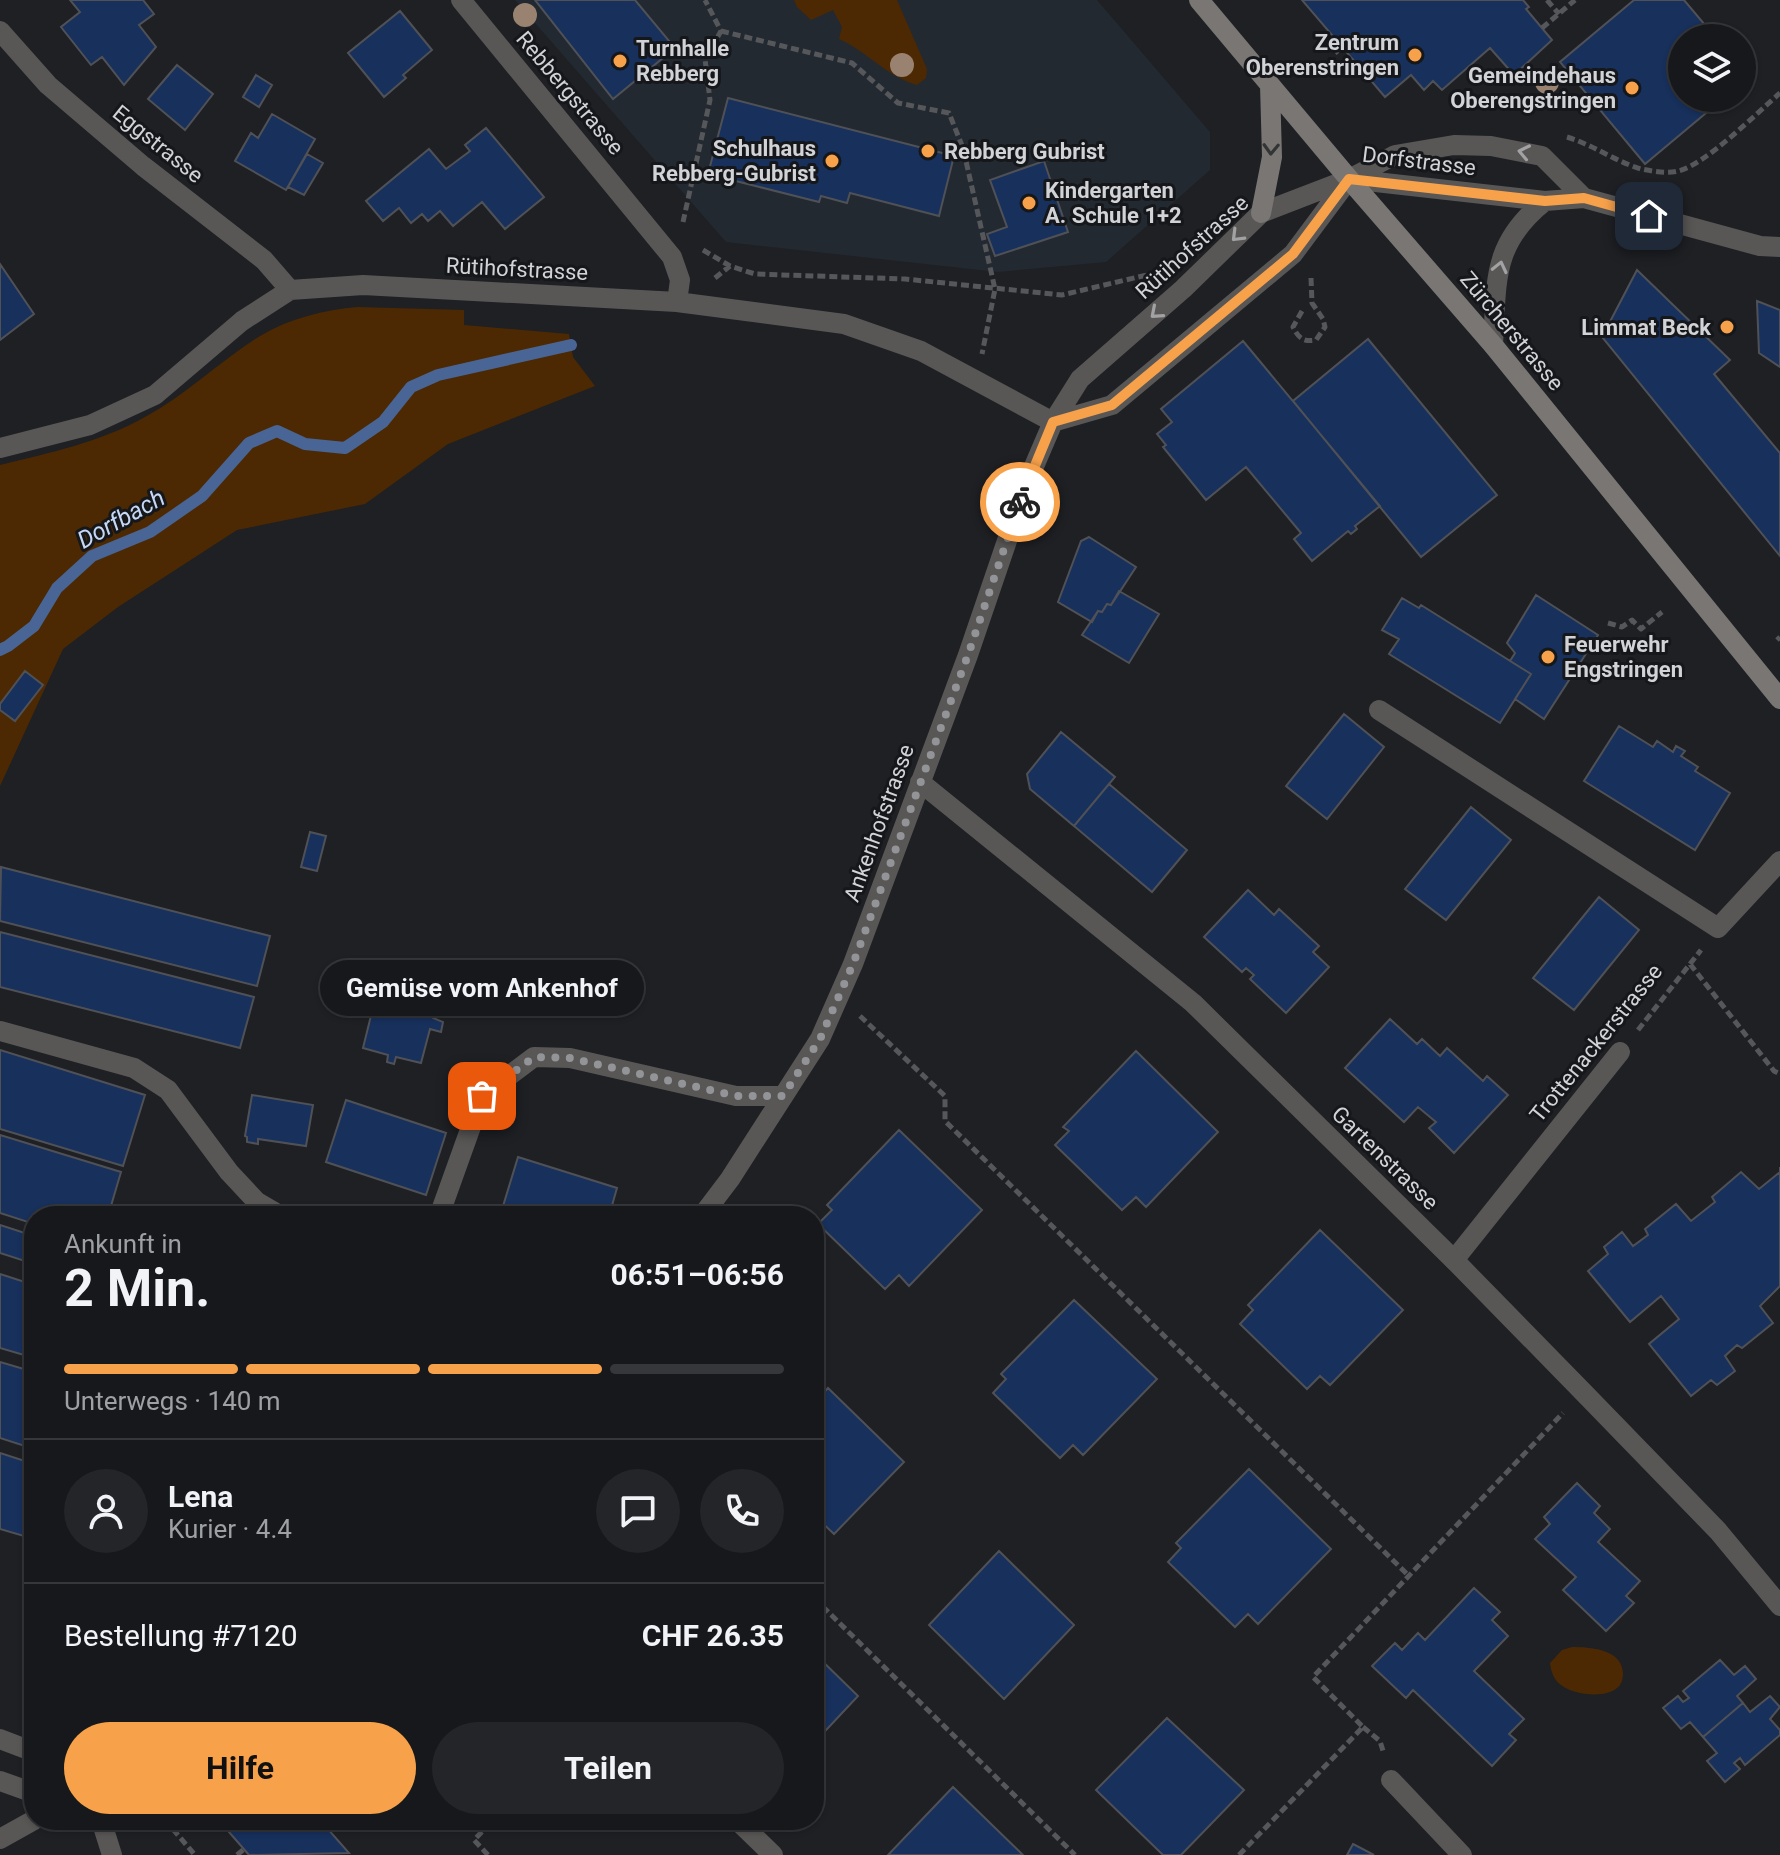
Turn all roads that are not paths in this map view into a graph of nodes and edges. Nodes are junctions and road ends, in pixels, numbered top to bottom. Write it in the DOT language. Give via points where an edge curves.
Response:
graph roads {
  1 [pos="461,0"];
  2 [pos="1199,0"];
  3 [pos="0,31"];
  4 [pos="1270,85"];
  5 [pos="1349,179"];
  6 [pos="1584,198"];
  7 [pos="1545,201"];
  8 [pos="1261,213"];
  9 [pos="1780,247"];
  10 [pos="290,290"];
  11 [pos="677,302"];
  12 [pos="1493,345"];
  13 [pos="1053,422"];
  14 [pos="0,448"];
  15 [pos="1780,699"];
  16 [pos="1379,710"];
  17 [pos="920,782"];
  18 [pos="1780,861"];
  19 [pos="0,1031"];
  20 [pos="1620,1052"];
  21 [pos="783,1096"];
  22 [pos="264,1206"];
  23 [pos="443,1206"];
  24 [pos="710,1206"];
  25 [pos="1454,1260"];
  26 [pos="1780,1606"];
  27 [pos="0,1739"];
  28 [pos="24,1748"];
  29 [pos="1391,1780"];
  30 [pos="0,1781"];
  31 [pos="24,1789"];
  32 [pos="24,1826"];
  33 [pos="104,1830"];
  34 [pos="747,1830"];
  35 [pos="0,1839"];
  36 [pos="112,1855"];
  37 [pos="773,1855"];
  38 [pos="1462,1855"];
  1 -- 11 [label="street, Rebbergstrasse" via="672,257 680,280"];
  2 -- 4 [label="main road, Zürcherstrasse"];
  3 -- 10 [label="street, Eggstrasse" via="48,85 264,260"];
  4 -- 5 [label="main road, Zürcherstrasse"];
  4 -- 8 [label="main road, one-way" via="1272,157"];
  6 -- 5 [label="street, Dorfstrasse, one-way" via="1542,156 1491,146 1454,145 1395,155"];
  5 -- 7 [label="street, Dorfstrasse"];
  5 -- 8 [label="street, Rütihofstrasse"];
  5 -- 12 [label="main road, Zürcherstrasse"];
  5 -- 13 [label="street" via="1293,254 1112,405"];
  6 -- 7 [label="street, Dorfstrasse"];
  6 -- 9 [label="street, Dorfstrasse"];
  12 -- 7 [label="street, one-way" via="1498,271 1505,249 1523,219"];
  8 -- 13 [label="street, Rütihofstrasse, one-way" via="1080,379"];
  10 -- 11 [label="street, Rütihofstrasse" via="363,285"];
  10 -- 14 [label="street, Rütihofstrasse" via="242,321 155,395 90,425"];
  11 -- 13 [label="street, Rütihofstrasse" via="844,324 921,351"];
  12 -- 15 [label="main road, Zürcherstrasse"];
  13 -- 17 [label="street, Ankenhofstrasse"];
  16 -- 18 [label="street" via="1718,928"];
  17 -- 21 [label="street, Ankenhofstrasse" via="853,964 820,1039"];
  17 -- 25 [label="street, Gartenstrasse" via="1193,1003"];
  19 -- 22 [label="street" via="134,1068 153,1079 168,1090 229,1172"];
  20 -- 25 [label="street, Trottenackerstrasse"];
  21 -- 23 [label="street" via="736,1096 570,1058 534,1057 482,1096"];
  21 -- 24 [label="street, Ankenhofstrasse"];
  25 -- 26 [label="street, Gartenstrasse" via="1718,1531"];
  27 -- 28 [label="street"];
  29 -- 38 [label="street"];
  30 -- 31 [label="street"];
  32 -- 35 [label="street"];
  33 -- 36 [label="street"];
  34 -- 37 [label="street"];
}
